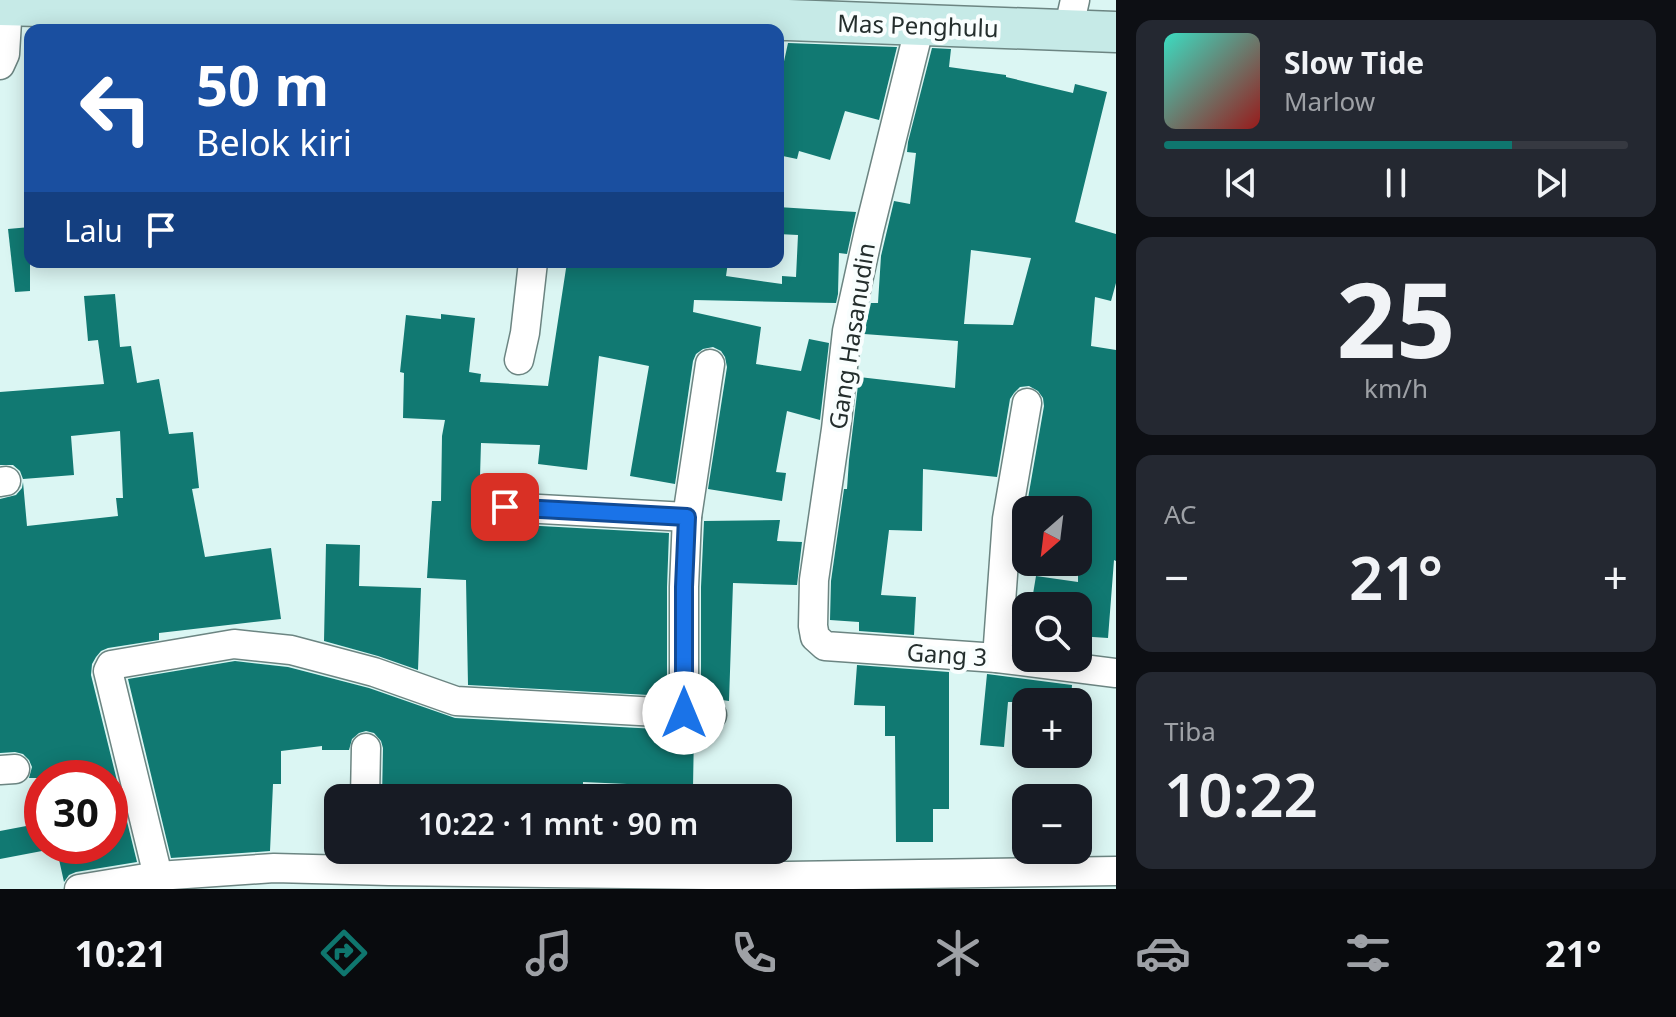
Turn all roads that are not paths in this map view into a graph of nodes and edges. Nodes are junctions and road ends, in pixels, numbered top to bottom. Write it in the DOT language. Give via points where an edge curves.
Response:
graph roads {
  1 [pos="498,9"];
  2 [pos="791,10"];
  3 [pos="1072,15"];
  4 [pos="6,16"];
  5 [pos="563,17"];
  6 [pos="163,20"];
  7 [pos="920,25"];
  8 [pos="1116,32"];
  9 [pos="0,65"];
  10 [pos="532,268"];
  11 [pos="519,360"];
  12 [pos="710,364"];
  13 [pos="1027,403"];
  14 [pos="505,507"];
  15 [pos="687,517"];
  16 [pos="825,646"];
  17 [pos="997,658"];
  18 [pos="1116,673"];
  19 [pos="366,748"];
  20 [pos="365,784"];
  21 [pos="324,864"];
  22 [pos="469,864"];
  23 [pos="1116,871"];
  24 [pos="158,876"];
  25 [pos="79,889"];
  1 -- 5 [label="street, Mas Penghulu"];
  1 -- 6 [label="street, Mas Penghulu"];
  2 -- 5 [label="street, Mas Penghulu"];
  2 -- 7 [label="street, Mas Penghulu"];
  3 -- 7 [label="street, Mas Penghulu"];
  3 -- 8 [label="street, Mas Penghulu"];
  4 -- 6 [label="street, Mas Penghulu"];
  4 -- 9 [label="street"];
  7 -- 16 [label="street, Gang Hasanudin" via="847,331 814,580 813,626"];
  10 -- 11 [label="street"];
  12 -- 15 [label="street"];
  13 -- 17 [label="street" via="1007,519"];
  14 -- 15 [label="street"];
  15 -- 24 [label="street" via="684,587 698,714 456,701 291,650 234,644 111,665 108,671"];
  16 -- 17 [label="street, Gang 3"];
  17 -- 18 [label="street, Gang 3"];
  19 -- 20 [label="street"];
  21 -- 24 [label="street"];
  22 -- 23 [label="street" via="787,876"];
  24 -- 25 [label="street"];
}
